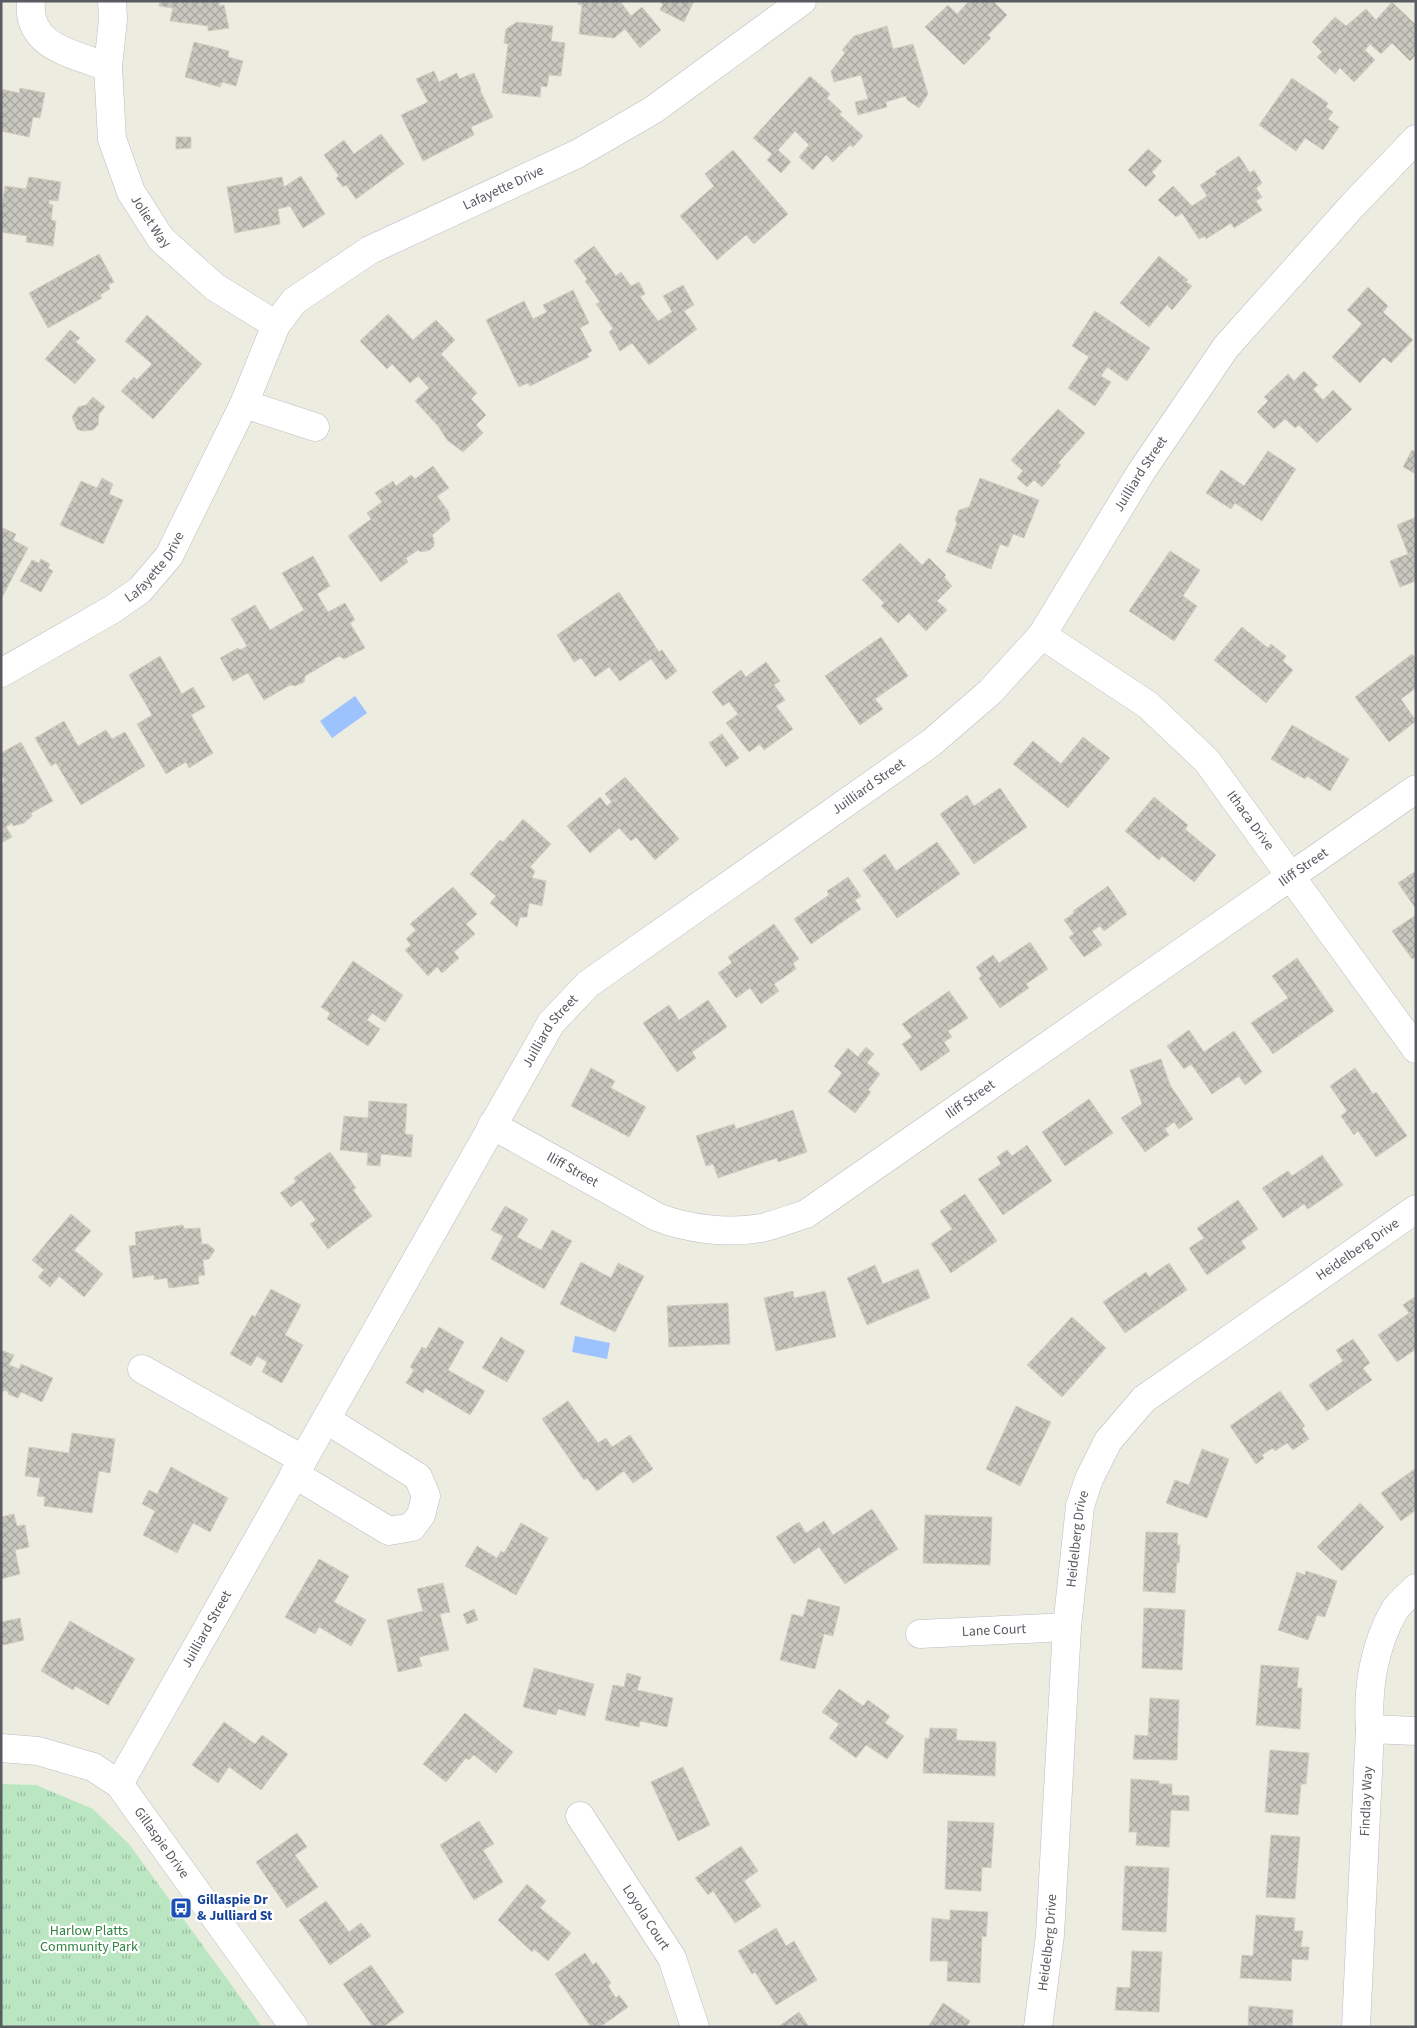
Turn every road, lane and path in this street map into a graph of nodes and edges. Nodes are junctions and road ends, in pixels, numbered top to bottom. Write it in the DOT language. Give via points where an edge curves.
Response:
graph roads {
  1 [pos="31,1"];
  2 [pos="112,1"];
  3 [pos="802,1"];
  4 [pos="108,67"];
  5 [pos="1416,139"];
  6 [pos="276,325"];
  7 [pos="244,404"];
  8 [pos="315,427"];
  9 [pos="1042,635"];
  10 [pos="1,673"];
  11 [pos="1416,789"];
  12 [pos="1292,876"];
  13 [pos="1416,1049"];
  14 [pos="492,1125"];
  15 [pos="1416,1210"];
  16 [pos="142,1369"];
  17 [pos="327,1420"];
  18 [pos="298,1467"];
  19 [pos="1416,1588"];
  20 [pos="1067,1627"];
  21 [pos="920,1634"];
  22 [pos="1370,1729"];
  23 [pos="1416,1731"];
  24 [pos="1,1748"];
  25 [pos="119,1784"];
  26 [pos="580,1816"];
  27 [pos="294,2027"];
  28 [pos="695,2027"];
  29 [pos="1038,2027"];
  30 [pos="1356,2027"];
  1 -- 4 [label="street" via="30,12 40,36 58,50"];
  2 -- 4 [label="street, Joliet Way"];
  3 -- 6 [label="street, Lafayette Drive" via="653,110 580,152 370,250 294,301"];
  4 -- 6 [label="street, Joliet Way" via="112,139 131,192 160,239 215,287"];
  5 -- 9 [label="street, Juilliard Street" via="1226,347 1141,472"];
  6 -- 7 [label="street, Lafayette Drive"];
  7 -- 8 [label="street"];
  7 -- 10 [label="street, Lafayette Drive" via="169,556 140,590"];
  9 -- 12 [label="street, Ithaca Drive" via="1148,705 1207,760"];
  9 -- 14 [label="street, Juilliard Street" via="990,692 931,743 588,984 551,1023"];
  11 -- 12 [label="street, Iliff Street"];
  12 -- 13 [label="street, Ithaca Drive"];
  12 -- 14 [label="street, Iliff Street" via="806,1214 769,1226 714,1230 659,1218"];
  14 -- 17 [label="street, Juilliard Street"];
  15 -- 20 [label="street, Heidelberg Drive" via="1144,1399 1108,1441 1080,1506"];
  16 -- 18 [label="street"];
  17 -- 18 [label="street, Juilliard Street"];
  17 -- 18 [label="street" via="418,1477 426,1496 421,1515 412,1527 389,1532"];
  18 -- 25 [label="street, Juilliard Street"];
  19 -- 22 [label="street, Findlay Way" via="1395,1610 1376,1655 1369,1704"];
  20 -- 21 [label="street, Lane Court"];
  20 -- 29 [label="street, Heidelberg Drive" via="1050,1936"];
  22 -- 23 [label="street"];
  22 -- 30 [label="street, Findlay Way"];
  24 -- 25 [label="street, Gillaspie Drive" via="38,1751 93,1767"];
  25 -- 27 [label="street, Gillaspie Drive"];
  26 -- 28 [label="street, Loyola Court" via="672,1958"];
}
